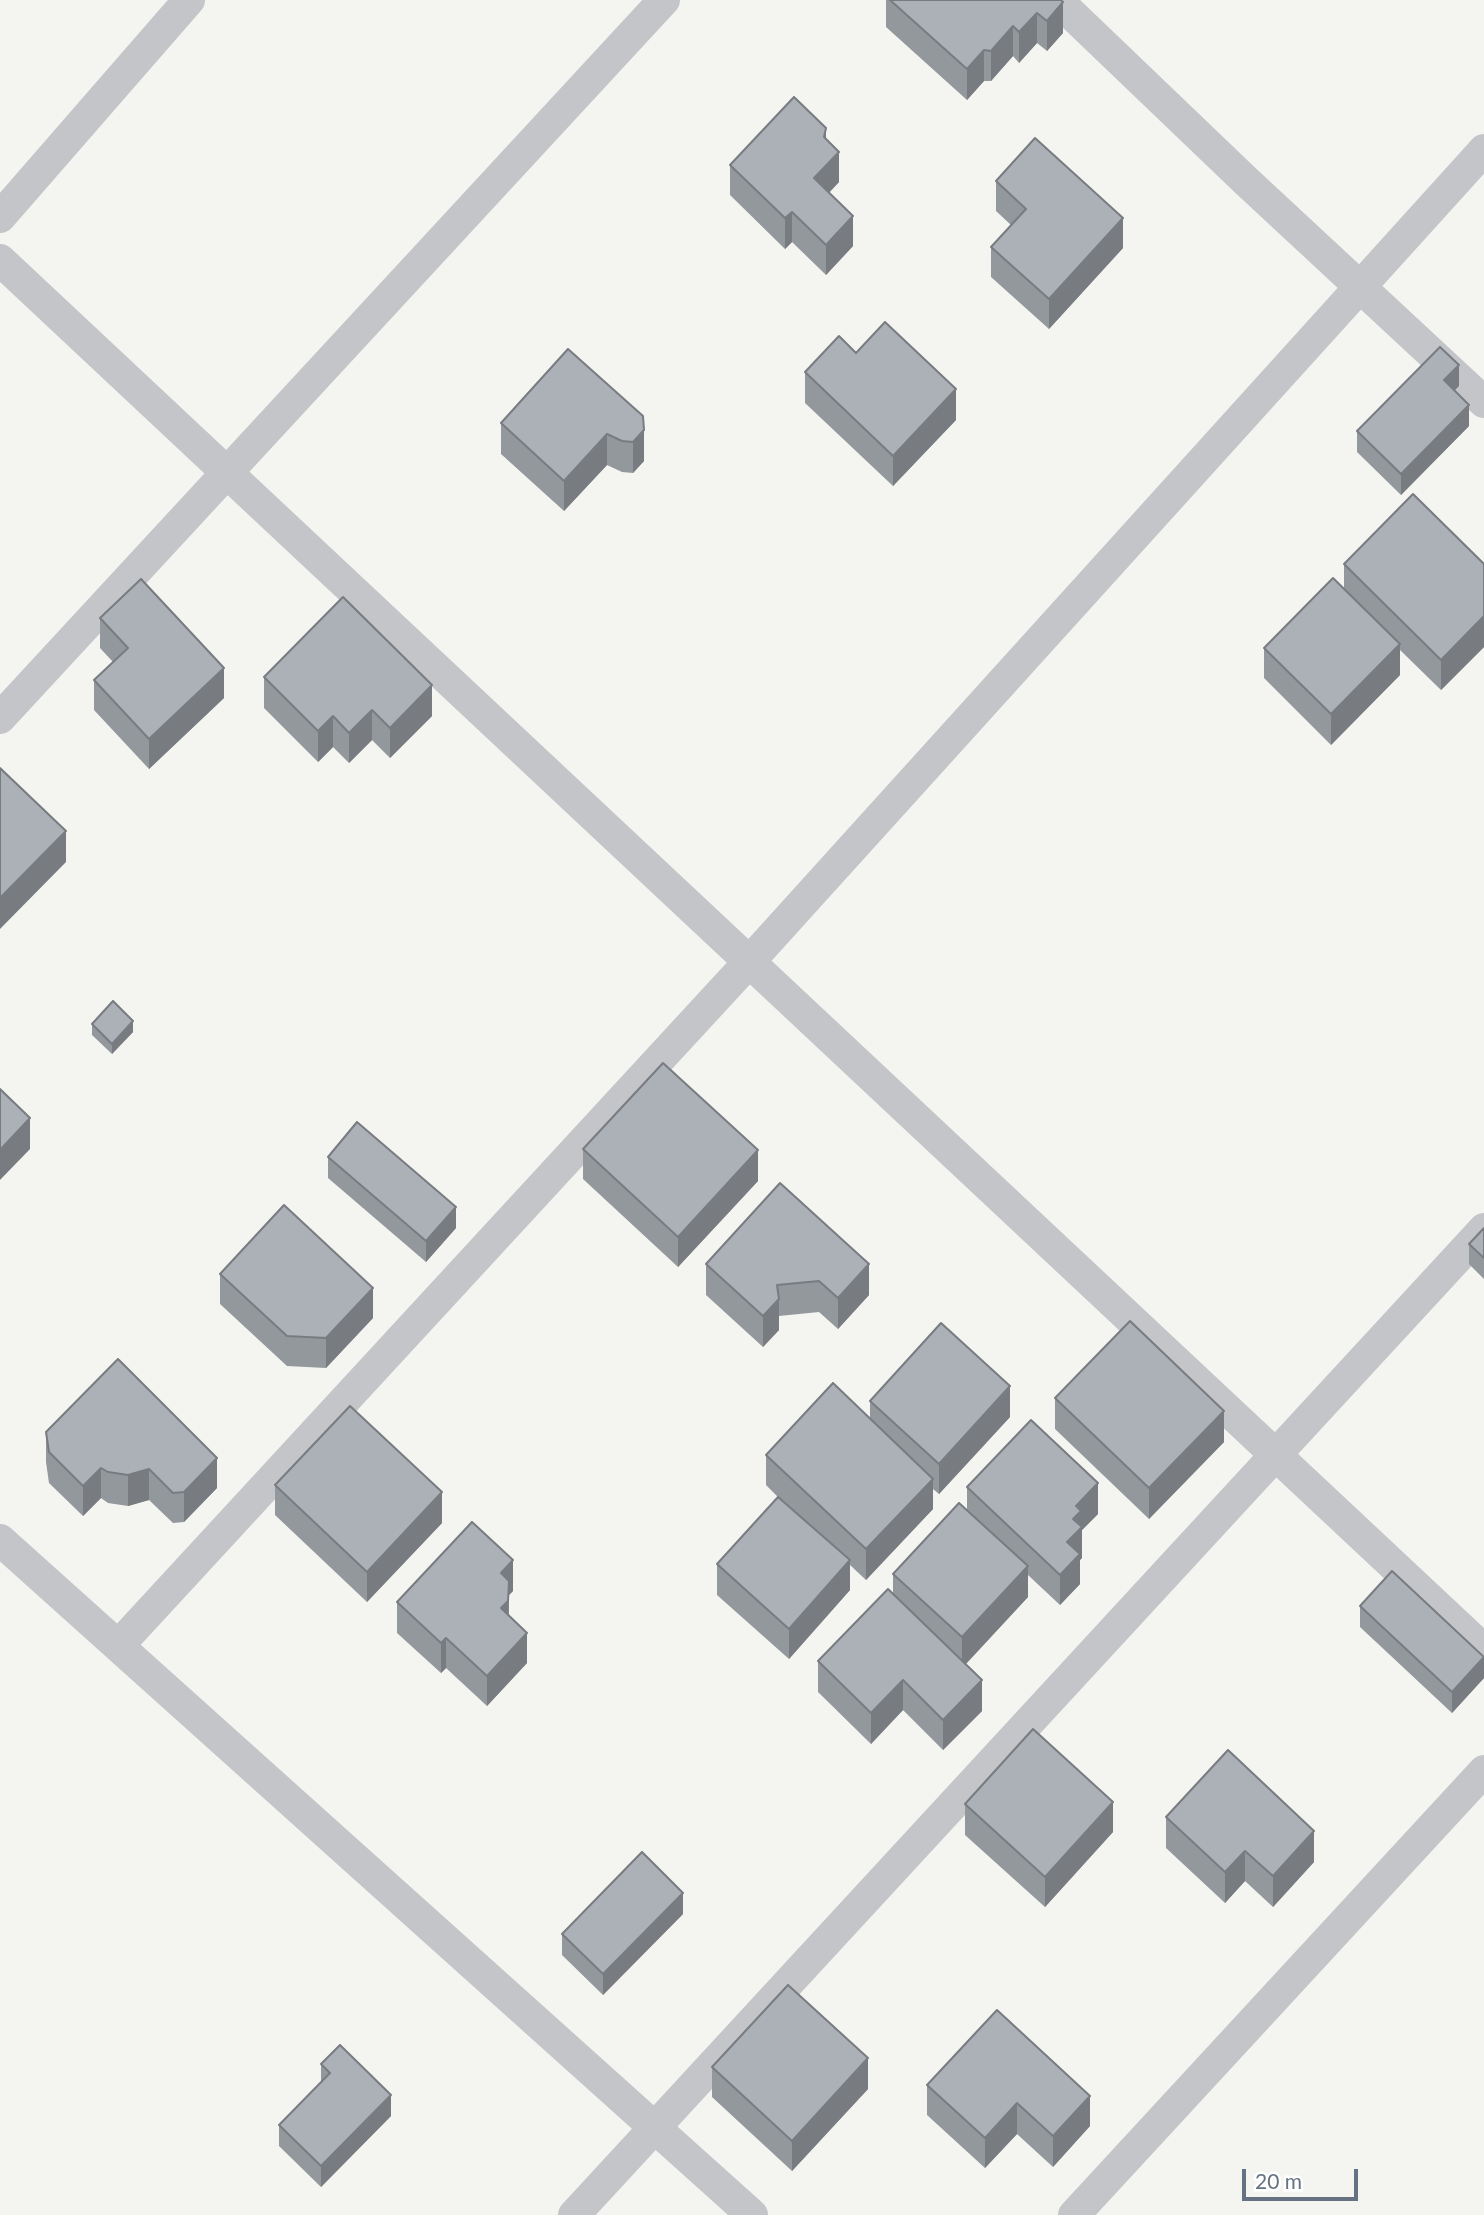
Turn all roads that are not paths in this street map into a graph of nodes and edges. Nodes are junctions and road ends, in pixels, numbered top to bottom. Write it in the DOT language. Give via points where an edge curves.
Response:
graph roads {
  1 [pos="189,0"];
  2 [pos="664,0"];
  3 [pos="1056,0"];
  4 [pos="1484,150"];
  5 [pos="0,217"];
  6 [pos="0,260"];
  7 [pos="1360,287"];
  8 [pos="1484,402"];
  9 [pos="227,472"];
  10 [pos="0,718"];
  11 [pos="749,962"];
  12 [pos="1484,1229"];
  13 [pos="1276,1455"];
  14 [pos="0,1540"];
  15 [pos="118,1646"];
  16 [pos="1484,1650"];
  17 [pos="1484,1771"];
  18 [pos="655,2127"];
  19 [pos="574,2215"];
  20 [pos="752,2215"];
  21 [pos="1074,2215"];
  1 -- 5 [label="street"];
  2 -- 9 [label="street"];
  3 -- 7 [label="street"];
  4 -- 7 [label="street"];
  6 -- 9 [label="street"];
  7 -- 8 [label="street"];
  7 -- 11 [label="street"];
  9 -- 10 [label="street"];
  9 -- 11 [label="street"];
  11 -- 13 [label="street"];
  11 -- 15 [label="street"];
  12 -- 13 [label="street"];
  13 -- 16 [label="street"];
  13 -- 18 [label="street"];
  14 -- 15 [label="street"];
  15 -- 18 [label="street"];
  17 -- 21 [label="street"];
  18 -- 19 [label="street"];
  18 -- 20 [label="street"];
}
